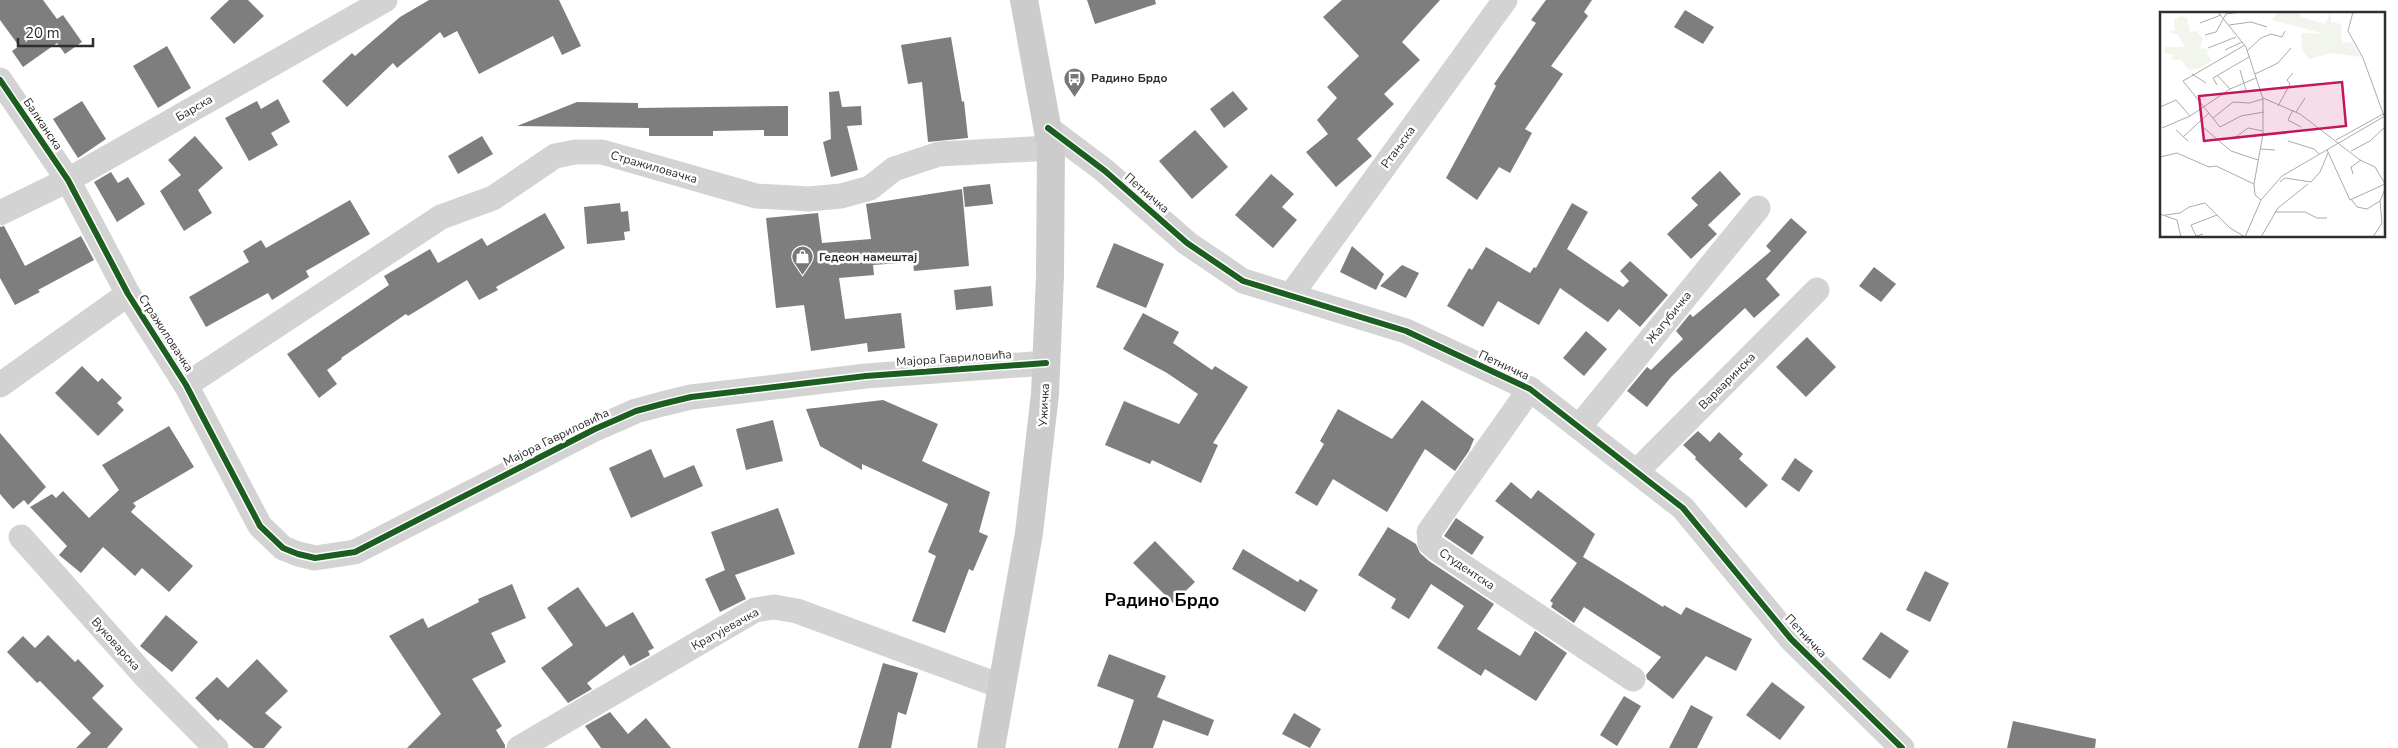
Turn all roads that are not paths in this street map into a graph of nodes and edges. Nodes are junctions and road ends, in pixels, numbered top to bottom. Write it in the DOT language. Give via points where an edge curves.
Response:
graph roads {
  1 [pos="385,0"];
  2 [pos="1024,0"];
  3 [pos="1505,0"];
  4 [pos="0,80"];
  5 [pos="1049,138"];
  6 [pos="68,180"];
  7 [pos="1758,208"];
  8 [pos="0,213"];
  9 [pos="1817,290"];
  10 [pos="128,294"];
  11 [pos="1291,295"];
  12 [pos="1046,363"];
  13 [pos="0,385"];
  14 [pos="186,385"];
  15 [pos="1530,389"];
  16 [pos="1579,427"];
  17 [pos="1637,471"];
  18 [pos="21,537"];
  19 [pos="1633,679"];
  20 [pos="1003,687"];
  21 [pos="216,748"];
  22 [pos="519,748"];
  23 [pos="990,748"];
  24 [pos="1902,748"];
  1 -- 6 [label="street, Барска"];
  2 -- 5 [label="main road, Ужичка"];
  3 -- 11 [label="street, Ртањска"];
  4 -- 6 [label="street, Балканска"];
  5 -- 11 [label="street, Петничка" via="1105,171 1187,243 1243,281"];
  5 -- 12 [label="main road, Ужичка" via="1050,274"];
  5 -- 14 [label="street, Стражиловачка" via="939,154 894,169 870,188 841,196 809,199 756,196 602,152 555,156 493,198 441,217"];
  6 -- 8 [label="street, Барска"];
  6 -- 10 [label="street, Балканска"];
  7 -- 16 [label="street, Жагубичка"];
  9 -- 17 [label="street, Варваринска"];
  10 -- 13 [label="street, Стражиловачка"];
  10 -- 14 [label="street, Стражиловачка"];
  11 -- 15 [label="street, Петничка" via="1406,331"];
  12 -- 14 [label="street, Мајора Гавриловића" via="866,376 691,397 662,404 636,411 595,429 355,552 315,558 283,548 260,526"];
  12 -- 20 [label="main road, Ужичка" via="1037,478"];
  15 -- 16 [label="street, Петничка"];
  15 -- 19 [label="street, Студентска" via="1429,532 1430,543"];
  16 -- 17 [label="street, Петничка"];
  17 -- 24 [label="street, Петничка" via="1683,508 1791,639"];
  18 -- 21 [label="street, Вуковарска" via="145,676"];
  20 -- 22 [label="street, Крагујевачка" via="797,611 764,608 754,610"];
  20 -- 23 [label="main road, Ужичка"];
}
